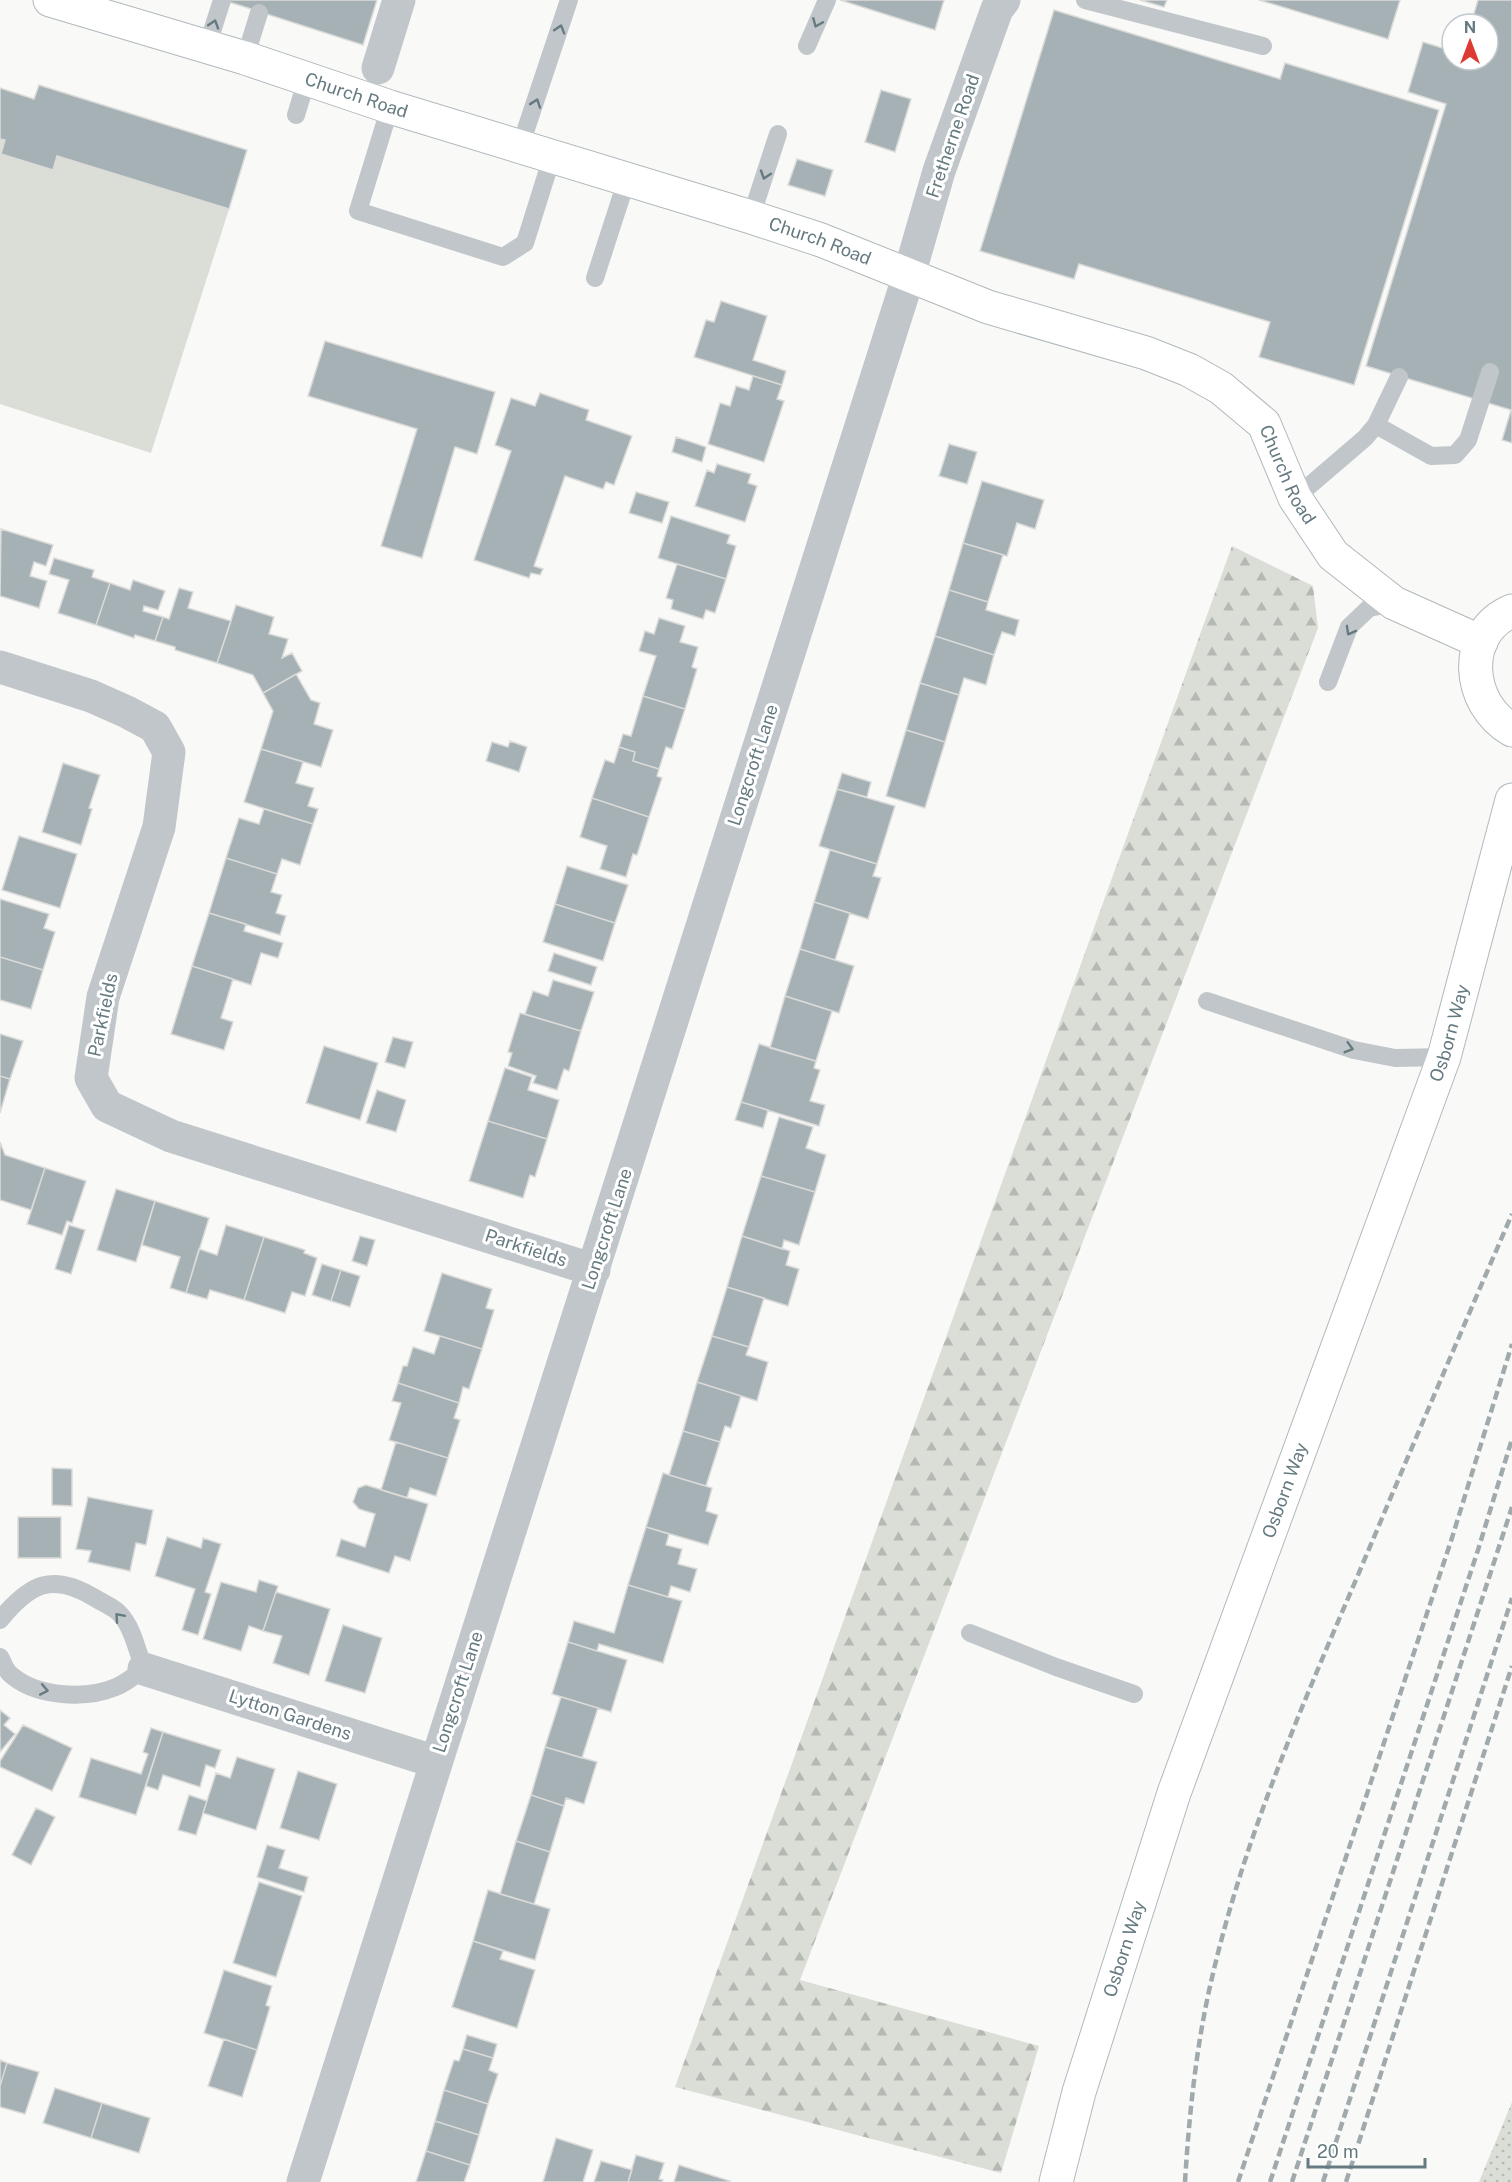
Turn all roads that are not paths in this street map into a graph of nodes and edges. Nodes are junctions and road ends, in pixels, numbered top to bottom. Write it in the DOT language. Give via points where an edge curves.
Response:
graph roads {
  1 [pos="50,0"];
  2 [pos="222,0"];
  3 [pos="399,0"];
  4 [pos="569,0"];
  5 [pos="827,0"];
  6 [pos="1004,0"];
  7 [pos="1085,0"];
  8 [pos="259,13"];
  9 [pos="807,46"];
  10 [pos="1263,46"];
  11 [pos="207,47"];
  12 [pos="244,58"];
  13 [pos="378,68"];
  14 [pos="307,79"];
  15 [pos="390,107"];
  16 [pos="296,114"];
  17 [pos="778,134"];
  18 [pos="520,147"];
  19 [pos="552,157"];
  20 [pos="627,179"];
  21 [pos="752,217"];
  22 [pos="909,275"];
  23 [pos="595,278"];
  24 [pos="1490,372"];
  25 [pos="1399,377"];
  26 [pos="1376,425"];
  27 [pos="1295,498"];
  28 [pos="1394,603"];
  29 [pos="1512,611"];
  30 [pos="1481,642"];
  31 [pos="0,668"];
  32 [pos="1328,682"];
  33 [pos="1512,730"];
  34 [pos="1512,800"];
  35 [pos="1207,1001"];
  36 [pos="1444,1057"];
  37 [pos="594,1270"];
  38 [pos="0,1620"];
  39 [pos="970,1633"];
  40 [pos="0,1656"];
  41 [pos="144,1669"];
  42 [pos="1134,1694"];
  43 [pos="436,1762"];
  44 [pos="303,2182"];
  45 [pos="1056,2182"];
  1 -- 11 [label="street, Church Road"];
  11 -- 2 [label="lane, one-way"];
  3 -- 13 [label="street"];
  18 -- 4 [label="lane, one-way"];
  5 -- 9 [label="lane, one-way"];
  6 -- 22 [label="street, Fretherne Road" via="997,9 939,171"];
  7 -- 10 [label="lane"];
  8 -- 12 [label="lane"];
  11 -- 12 [label="street, Church Road"];
  12 -- 14 [label="street, Church Road"];
  14 -- 15 [label="street, Church Road"];
  14 -- 16 [label="lane"];
  15 -- 18 [label="street, Church Road"];
  15 -- 19 [label="lane" via="358,211 503,257 525,243"];
  17 -- 21 [label="lane, one-way"];
  18 -- 19 [label="street, Church Road"];
  19 -- 20 [label="street, Church Road"];
  20 -- 21 [label="street, Church Road"];
  20 -- 23 [label="lane"];
  21 -- 22 [label="street, Church Road"];
  22 -- 27 [label="street, Church Road" via="988,307 1146,353 1221,388 1264,424"];
  22 -- 37 [label="street, Longcroft Lane"];
  24 -- 26 [label="lane" via="1468,440 1455,454 1431,456"];
  25 -- 26 [label="lane"];
  26 -- 27 [label="lane"];
  27 -- 28 [label="street, Church Road" via="1333,555"];
  28 -- 30 [label="street, Church Road"];
  28 -- 32 [label="lane, one-way" via="1370,608 1349,627"];
  29 -- 30 [label="street" via="1492,626"];
  30 -- 33 [label="street" via="1476,682 1482,700 1494,717"];
  31 -- 37 [label="street, Parkfields" via="128,711 155,727 169,752 159,827 99,1019 91,1078 106,1106 171,1136"];
  34 -- 36 [label="street, Osborn Way"];
  35 -- 36 [label="lane, one-way" via="1354,1050 1395,1058"];
  36 -- 45 [label="street, Osborn Way" via="1173,1793 1078,2092"];
  37 -- 43 [label="street, Longcroft Lane"];
  41 -- 38 [label="lane, one-way" via="119,1613 78,1588 63,1583 42,1585 17,1599"];
  39 -- 42 [label="lane"];
  40 -- 41 [label="lane, one-way" via="8,1672 30,1687 59,1693 90,1694 117,1687"];
  41 -- 43 [label="street, Lytton Gardens"];
  43 -- 44 [label="street, Longcroft Lane"];
}
